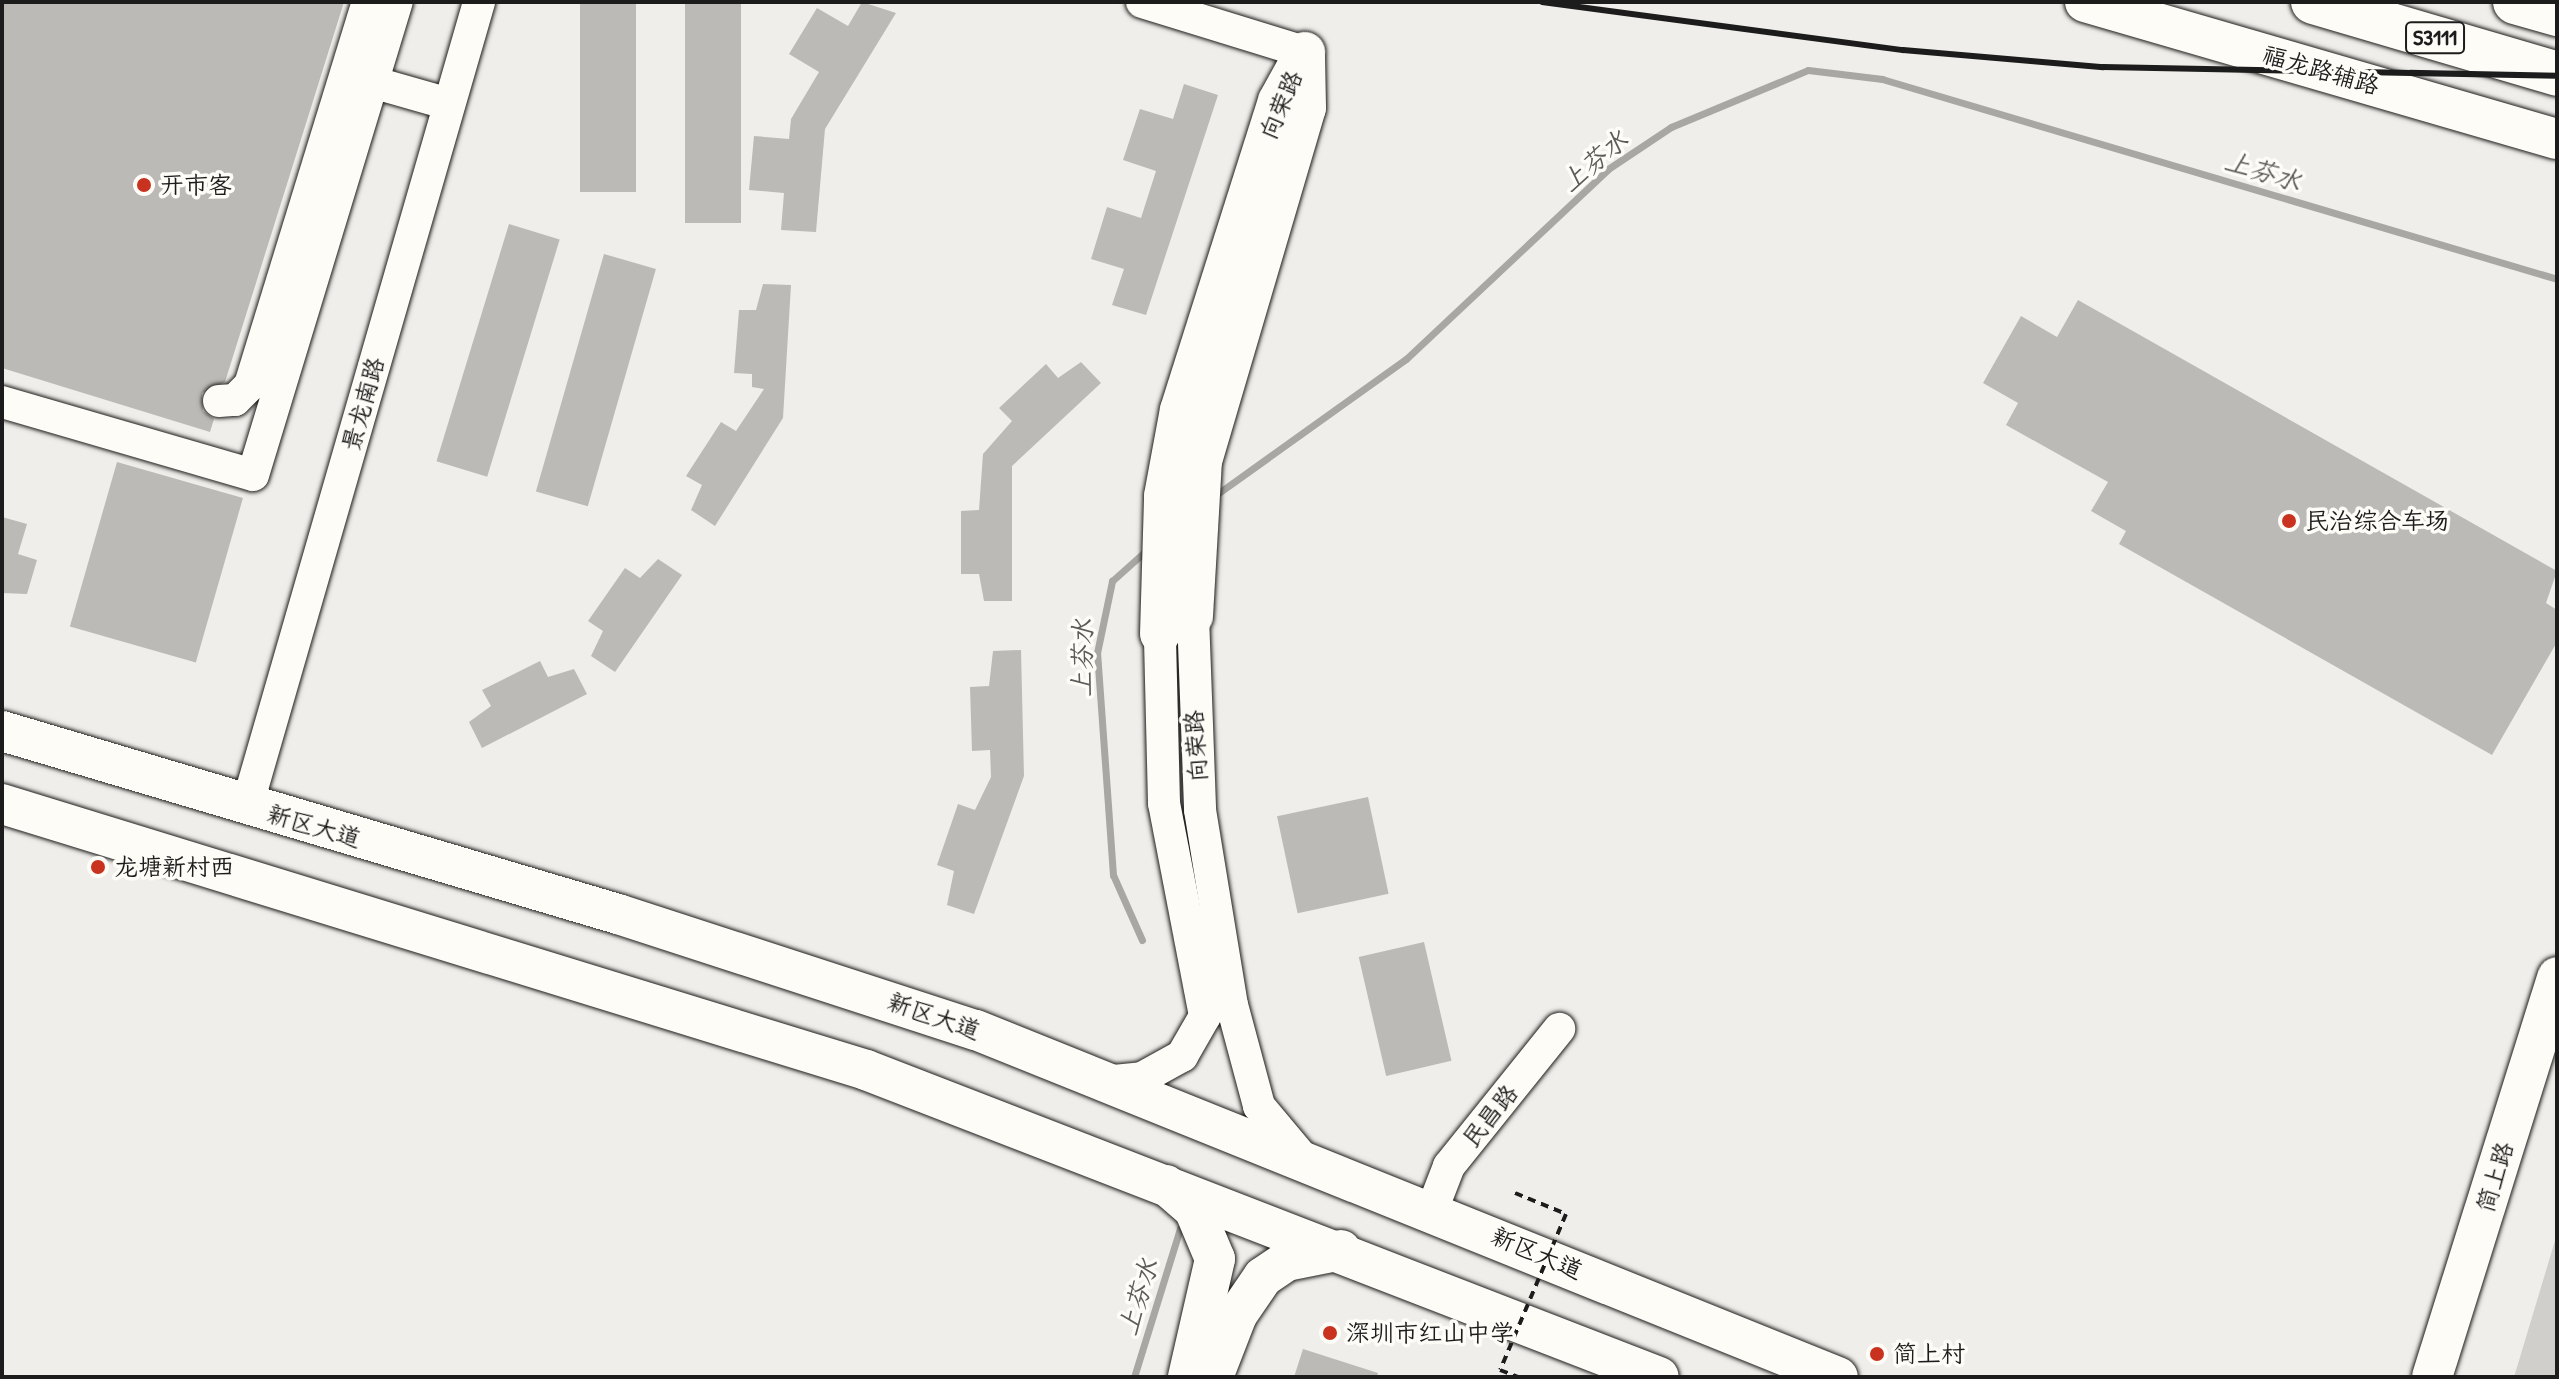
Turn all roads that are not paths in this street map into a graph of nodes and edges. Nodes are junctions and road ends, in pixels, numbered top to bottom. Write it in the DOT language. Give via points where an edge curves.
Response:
graph roads {
  1 [pos="368,2"];
  2 [pos="397,2"];
  3 [pos="479,2"];
  4 [pos="1142,2"];
  5 [pos="2085,2"];
  6 [pos="2313,2"];
  7 [pos="2515,2"];
  8 [pos="2557,14"];
  9 [pos="1305,52"];
  10 [pos="2557,74"];
  11 [pos="372,82"];
  12 [pos="449,104"];
  13 [pos="2557,139"];
  14 [pos="219,401"];
  15 [pos="2,402"];
  16 [pos="1177,625"];
  17 [pos="2,731"];
  18 [pos="2,804"];
  19 [pos="247,806"];
  20 [pos="2557,977"];
  21 [pos="1559,1029"];
  22 [pos="2557,1067"];
  23 [pos="1114,1081"];
  24 [pos="1300,1155"];
  25 [pos="1157,1177"];
  26 [pos="1432,1210"];
  27 [pos="1341,1250"];
  28 [pos="1188,1377"];
  29 [pos="1213,1377"];
  30 [pos="1659,1377"];
  31 [pos="1838,1377"];
  32 [pos="2432,1377"];
  33 [pos="2460,1377"];
  1 -- 14 [label="street" via="250,385 235,400"];
  2 -- 11 [label="street"];
  3 -- 12 [label="street, 景龙南路"];
  4 -- 9 [label="street"];
  5 -- 13 [label="main road, 福龙路辅路"];
  6 -- 10 [label="highway, S3111"];
  7 -- 8 [label="highway"];
  9 -- 16 [label="main road, 向荣路" via="1306,108 1224,370 1202,461"];
  9 -- 16 [label="main road, 向荣路" via="1278,101 1180,410 1164,496"];
  11 -- 12 [label="street"];
  11 -- 15 [label="street" via="253,475"];
  12 -- 19 [label="street, 景龙南路"];
  16 -- 23 [label="street, 向荣路" via="1164,803 1205,1016 1182,1056 1142,1078"];
  16 -- 24 [label="street, 向荣路" via="1232,1005 1259,1106"];
  17 -- 19 [label="main road, 新区大道"];
  18 -- 25 [label="main road" via="797,1047"];
  19 -- 23 [label="main road, 新区大道" via="800,971"];
  20 -- 32 [label="main road, 简上路"];
  21 -- 26 [label="street, 民昌路" via="1449,1166"];
  22 -- 33 [label="main road, 简上路"];
  23 -- 24 [label="main road, 新区大道"];
  24 -- 26 [label="main road, 新区大道"];
  25 -- 27 [label="main road"];
  25 -- 28 [label="main road" via="1194,1209 1215,1259"];
  26 -- 31 [label="main road, 新区大道"];
  27 -- 29 [label="main road" via="1287,1261 1263,1277 1237,1315"];
  27 -- 30 [label="main road"];
}
